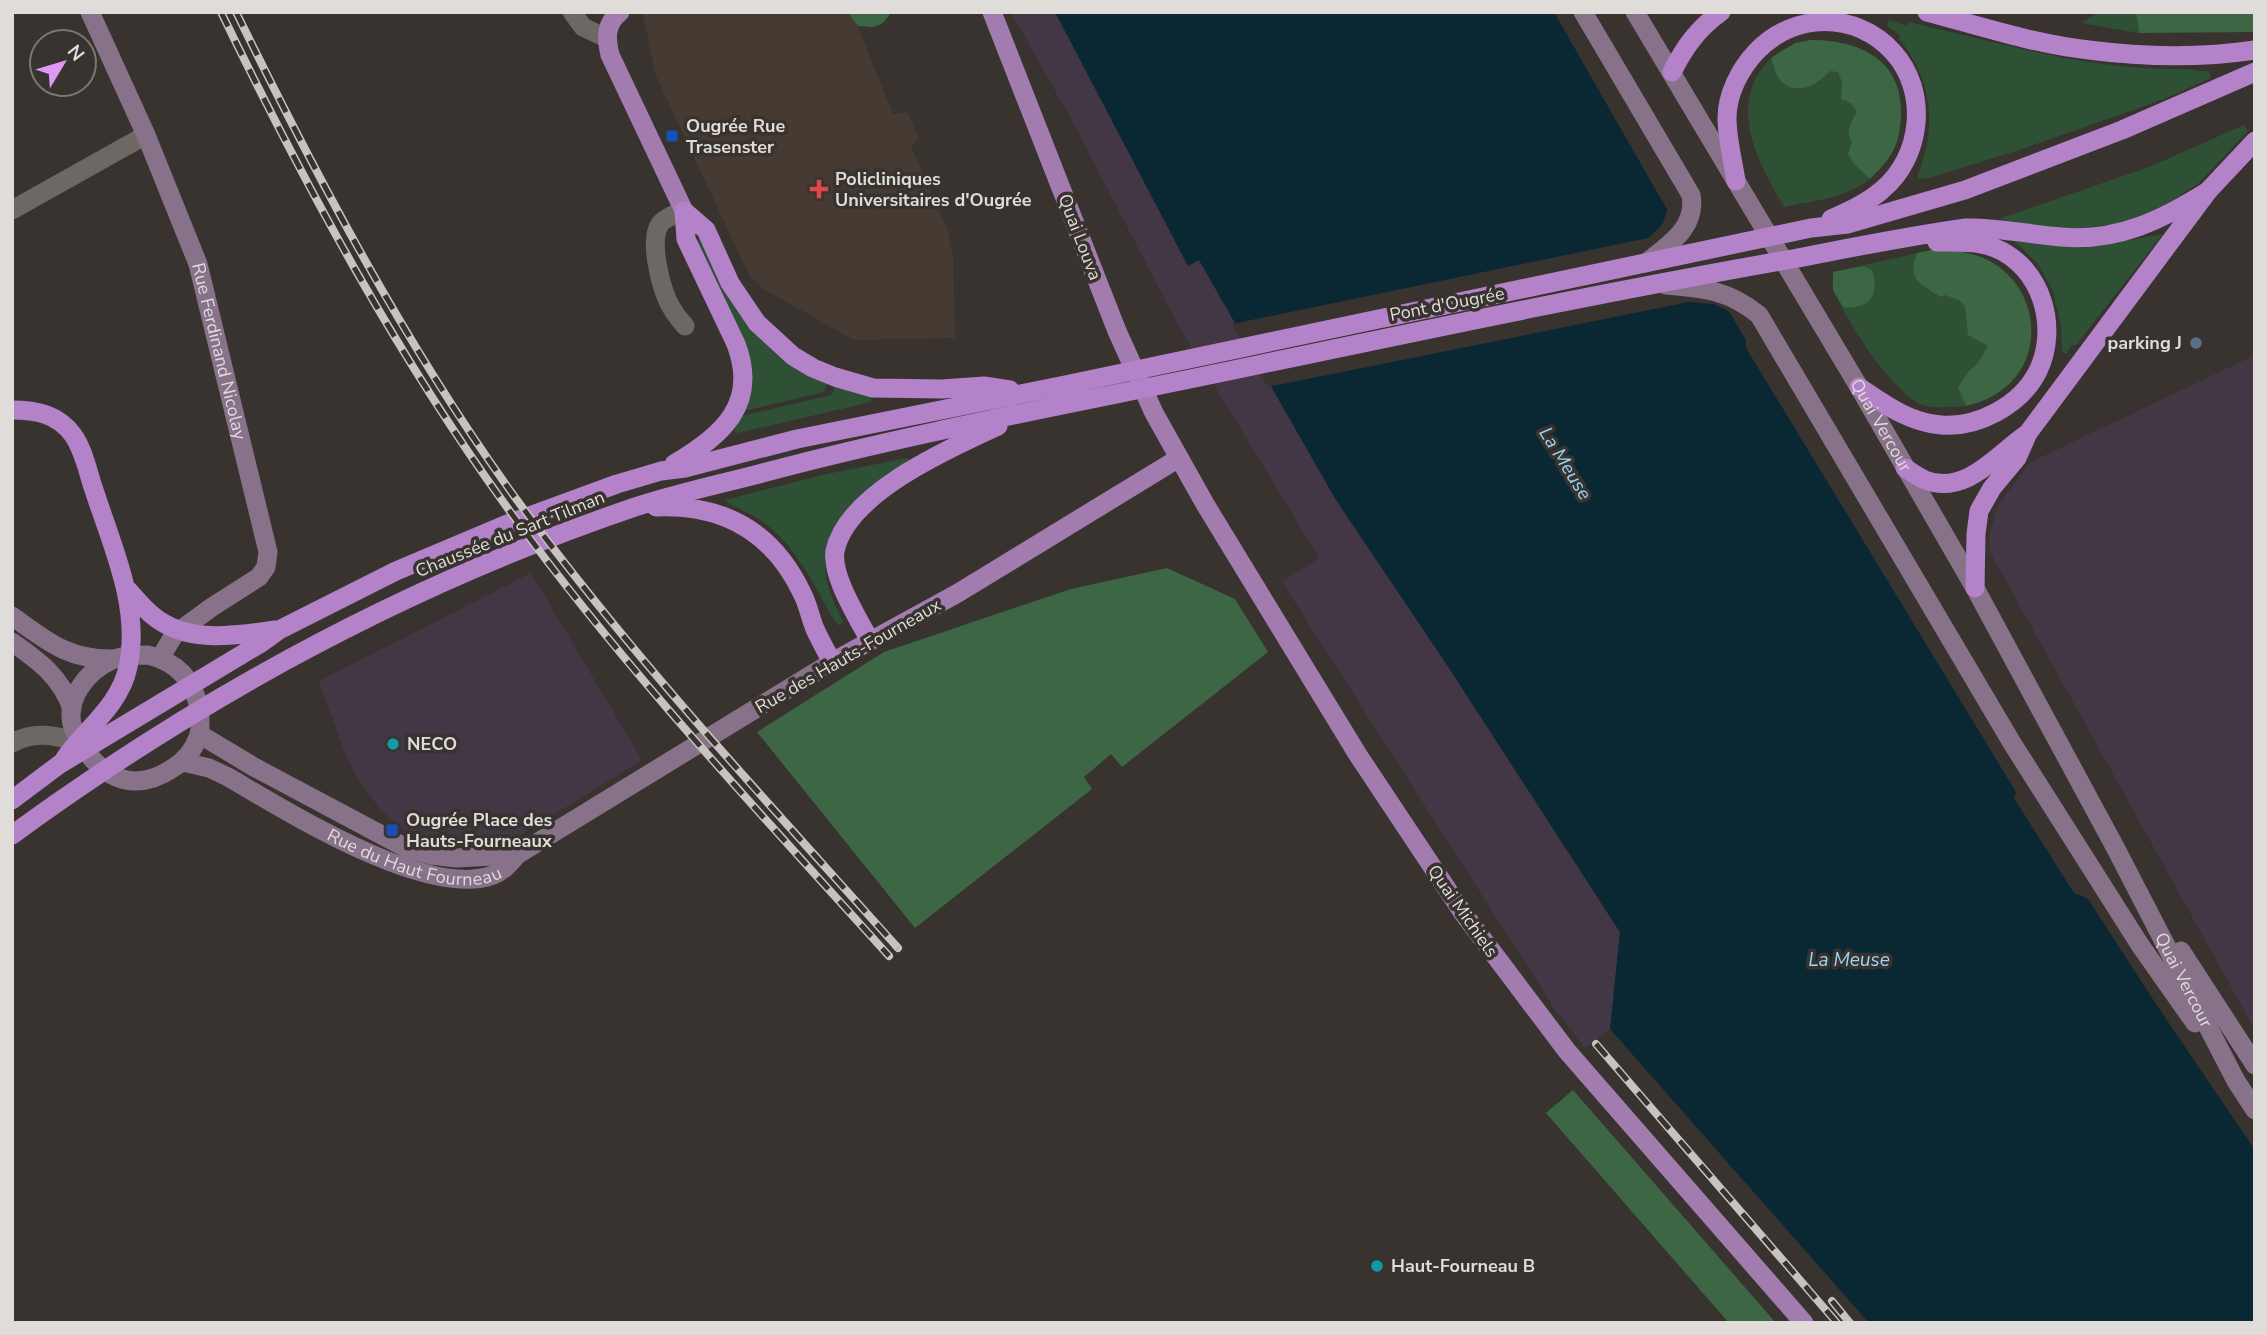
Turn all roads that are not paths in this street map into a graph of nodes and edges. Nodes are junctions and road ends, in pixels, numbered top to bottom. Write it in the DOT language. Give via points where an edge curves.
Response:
graph roads {
  1 [pos="90,12"];
  2 [pos="572,12"];
  3 [pos="620,12"];
  4 [pos="992,12"];
  5 [pos="1634,12"];
  6 [pos="1721,12"];
  7 [pos="1927,12"];
  8 [pos="1586,18"];
  9 [pos="606,37"];
  10 [pos="2255,50"];
  11 [pos="1672,72"];
  12 [pos="2255,72"];
  13 [pos="146,135"];
  14 [pos="2255,141"];
  15 [pos="1736,181"];
  16 [pos="2207,191"];
  17 [pos="12,210"];
  18 [pos="684,211"];
  19 [pos="1811,228"];
  20 [pos="1864,246"];
  21 [pos="1646,263"];
  22 [pos="1657,284"];
  23 [pos="685,327"];
  24 [pos="1070,384"];
  25 [pos="1859,387"];
  26 [pos="1022,392"];
  27 [pos="1078,403"];
  28 [pos="12,410"];
  29 [pos="1031,411"];
  30 [pos="2028,433"];
  31 [pos="1178,458"];
  32 [pos="1905,468"];
  33 [pos="661,471"];
  34 [pos="630,509"];
  35 [pos="125,587"];
  36 [pos="1975,588"];
  37 [pos="12,617"];
  38 [pos="279,630"];
  39 [pos="870,641"];
  40 [pos="12,642"];
  41 [pos="160,658"];
  42 [pos="113,659"];
  43 [pos="832,662"];
  44 [pos="72,709"];
  45 [pos="199,734"];
  46 [pos="80,742"];
  47 [pos="12,743"];
  48 [pos="183,762"];
  49 [pos="60,764"];
  50 [pos="12,800"];
  51 [pos="12,835"];
  52 [pos="2115,847"];
  53 [pos="517,855"];
  54 [pos="2255,1065"];
  55 [pos="2236,1082"];
  56 [pos="2255,1110"];
  57 [pos="1804,1323"];
  1 -- 13 [label="main road, Rue Ferdinand Nicolay"];
  2 -- 9 [label="street" via="583,27"];
  3 -- 9 [label="main road"];
  4 -- 31 [label="main road, Quai Louva" via="1117,331"];
  5 -- 11 [label="main road, Quai Vercour"];
  6 -- 11 [label="highway" via="1685,46"];
  7 -- 10 [label="highway" via="2087,50 2155,55"];
  8 -- 21 [label="main road" via="1691,195 1693,207 1684,231"];
  9 -- 18 [label="main road" via="610,55"];
  11 -- 15 [label="main road, Quai Vercour"];
  12 -- 19 [label="highway" via="2122,130 1965,190 1848,224"];
  13 -- 17 [label="street"];
  13 -- 41 [label="main road, Rue Ferdinand Nicolay" via="198,264 268,552 259,577 174,635"];
  14 -- 16 [label="highway"];
  15 -- 19 [label="highway" via="1727,118 1730,97 1740,74 1762,45 1808,21 1840,23 1878,39 1893,52 1910,82 1916,112 1911,148 1906,162 1884,189"];
  15 -- 25 [label="main road, Quai Vercour"];
  16 -- 20 [label="highway" via="2153,223 2104,237 1974,228"];
  16 -- 30 [label="highway"];
  18 -- 23 [label="street" via="668,217 655,235 667,299"];
  18 -- 26 [label="highway" via="706,230 730,283 757,323 813,368 873,388 984,386"];
  18 -- 33 [label="highway" via="686,239 736,344 743,384 724,428"];
  19 -- 21 [label="highway, Pont d'Ougrée"];
  20 -- 22 [label="highway, Pont d'Ougrée"];
  20 -- 25 [label="highway" via="1960,242 1994,248 2021,265 2038,287 2047,325 2042,358 2030,383 2002,409 1978,421 1952,425 1920,421"];
  21 -- 24 [label="highway, Pont d'Ougrée"];
  22 -- 27 [label="highway, Pont d'Ougrée"];
  22 -- 55 [label="main road" via="1724,293 1759,315 2019,755 2140,945"];
  24 -- 26 [label="highway, Chaussée du Sart Tilman"];
  25 -- 32 [label="main road, Quai Vercour"];
  26 -- 33 [label="highway, Chaussée du Sart Tilman"];
  27 -- 29 [label="highway, Chaussée du Sart Tilman"];
  28 -- 35 [label="highway" via="48,414 74,436"];
  29 -- 34 [label="highway, Chaussée du Sart Tilman" via="848,450"];
  29 -- 39 [label="highway" via="923,461 866,504 845,528 835,552 838,577"];
  30 -- 32 [label="highway" via="1968,478 1940,483 1924,480"];
  30 -- 36 [label="highway" via="2017,458 1979,511"];
  31 -- 39 [label="main road, Rue des Hauts-Fourneaux"];
  31 -- 57 [label="main road, Quai Michiels" via="1357,755 1470,923 1567,1051"];
  32 -- 36 [label="main road, Quai Vercour"];
  33 -- 38 [label="highway, Chaussée du Sart Tilman" via="434,554"];
  34 -- 43 [label="highway" via="701,510 755,532 778,552 803,594"];
  34 -- 51 [label="highway, Chaussée du Sart Tilman" via="430,588 290,658 182,719"];
  35 -- 38 [label="highway" via="153,616 177,629 228,636"];
  35 -- 49 [label="highway" via="131,647 128,669 110,706"];
  36 -- 52 [label="main road, Quai Vercour"];
  37 -- 42 [label="main road" via="66,653"];
  38 -- 49 [label="highway, Chaussée du Sart Tilman"];
  39 -- 43 [label="main road, Rue des Hauts-Fourneaux"];
  40 -- 44 [label="main road" via="52,672"];
  41 -- 42 [label="main road"];
  41 -- 45 [label="main road" via="175,666 196,693"];
  42 -- 44 [label="main road" via="86,679"];
  43 -- 53 [label="main road, Rue des Hauts-Fourneaux"];
  44 -- 46 [label="main road" via="72,726"];
  45 -- 48 [label="main road"];
  45 -- 53 [label="main road, Rue du Haut Fourneau" via="408,849 456,858"];
  46 -- 47 [label="street" via="47,734 24,736"];
  46 -- 48 [label="main road" via="99,765 126,781 151,780"];
  48 -- 53 [label="main road, Rue du Haut Fourneau" via="209,768 345,842 422,873 491,876"];
  49 -- 50 [label="highway, Chaussée du Sart Tilman"];
  52 -- 54 [label="main road, Quai Vercour"];
  52 -- 55 [label="main road, Quai Vercour"];
  55 -- 56 [label="main road, Quai Vercour"];
}
